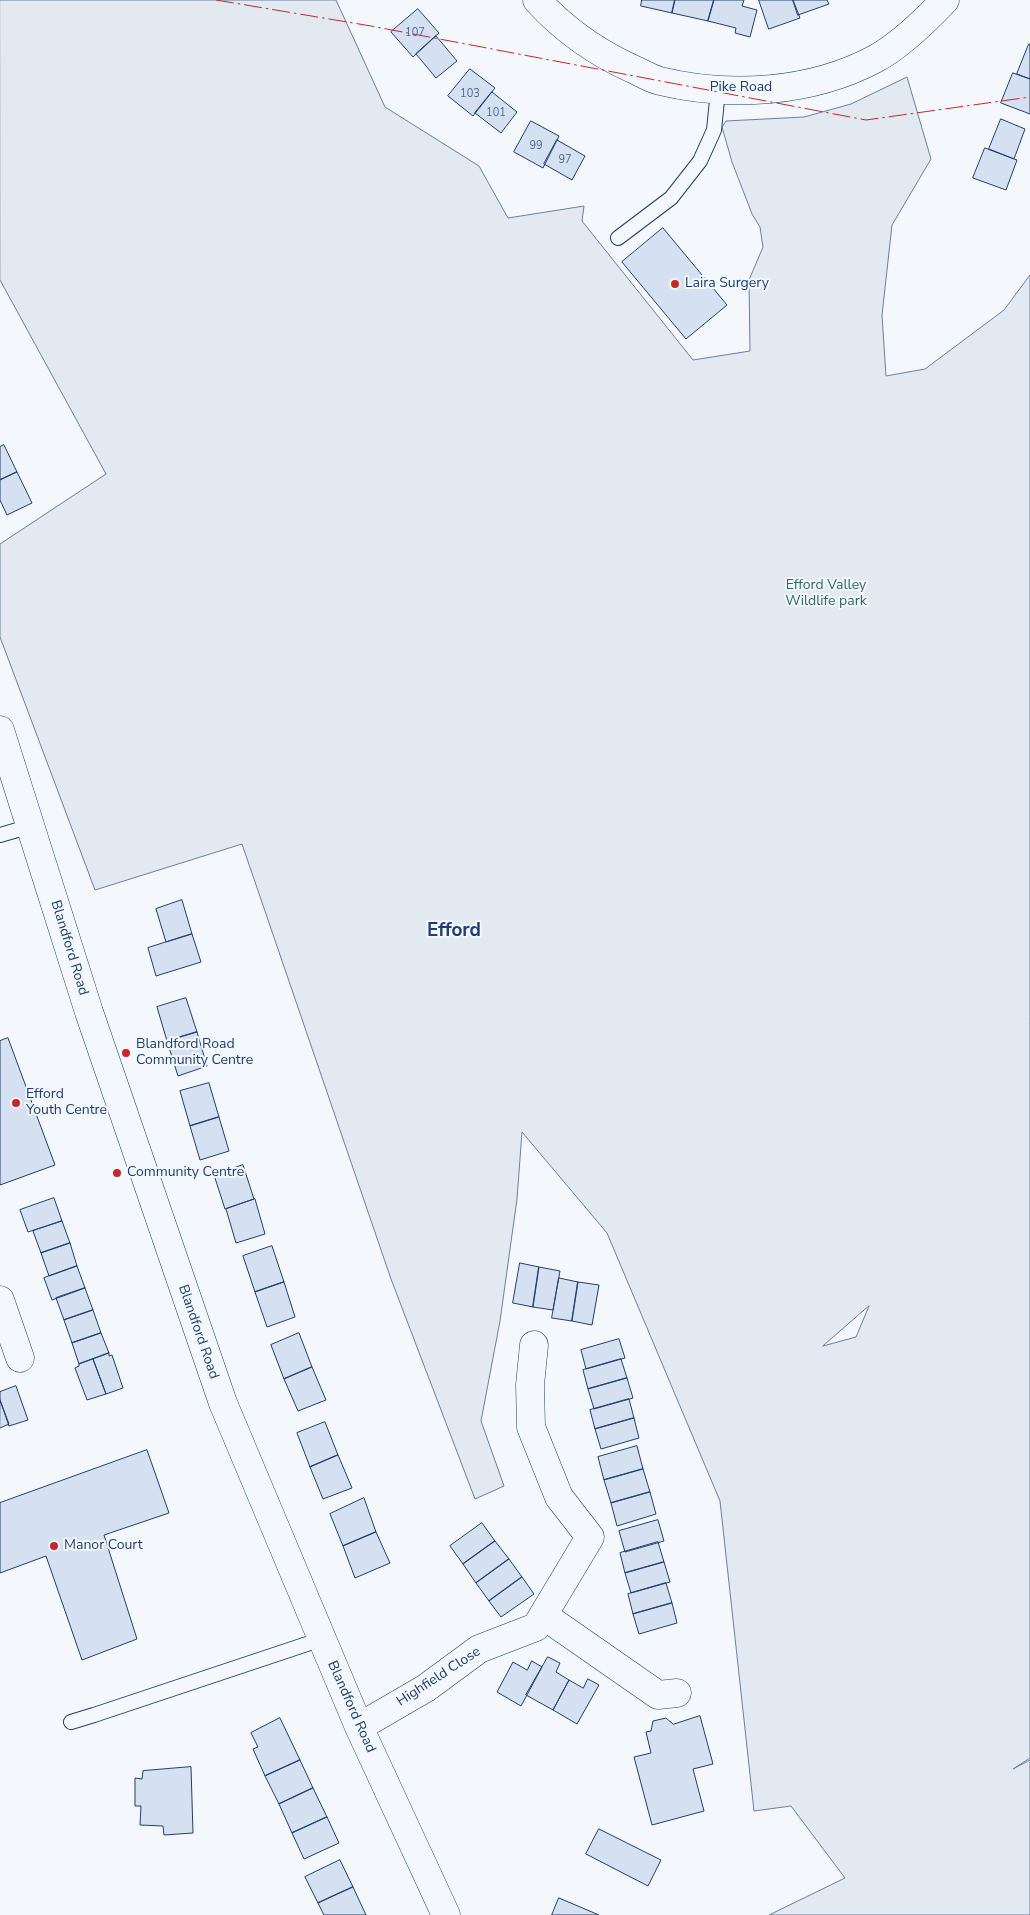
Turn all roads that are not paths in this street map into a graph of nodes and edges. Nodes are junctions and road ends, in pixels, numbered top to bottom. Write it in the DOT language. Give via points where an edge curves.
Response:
graph roads {
  1 [pos="537,0"];
  2 [pos="945,0"];
  3 [pos="718,90"];
  4 [pos="618,238"];
  5 [pos="0,730"];
  6 [pos="31,826"];
  7 [pos="0,835"];
  8 [pos="2,1311"];
  9 [pos="534,1345"];
  10 [pos="20,1358"];
  11 [pos="544,1615"];
  12 [pos="322,1639"];
  13 [pos="677,1693"];
  14 [pos="70,1722"];
  15 [pos="359,1727"];
  16 [pos="446,1915"];
  1 -- 3 [label="street, Pike Road" via="585,44 614,61 658,80"];
  2 -- 3 [label="street, Pike Road" via="922,24 876,58 828,79 776,88"];
  3 -- 4 [label="lane" via="714,130 700,161 671,198"];
  5 -- 6 [label="street, Blandford Road"];
  6 -- 7 [label="lane"];
  6 -- 12 [label="street, Blandford Road" via="89,1012 223,1403"];
  8 -- 10 [label="street"];
  9 -- 11 [label="street, Highfield Close" via="530,1385 531,1427 559,1497 590,1537"];
  11 -- 13 [label="street" via="658,1695"];
  11 -- 15 [label="street, Highfield Close" via="536,1627 479,1649 426,1688"];
  12 -- 14 [label="lane"];
  12 -- 15 [label="street, Blandford Road"];
  15 -- 16 [label="street, Blandford Road"];
}
